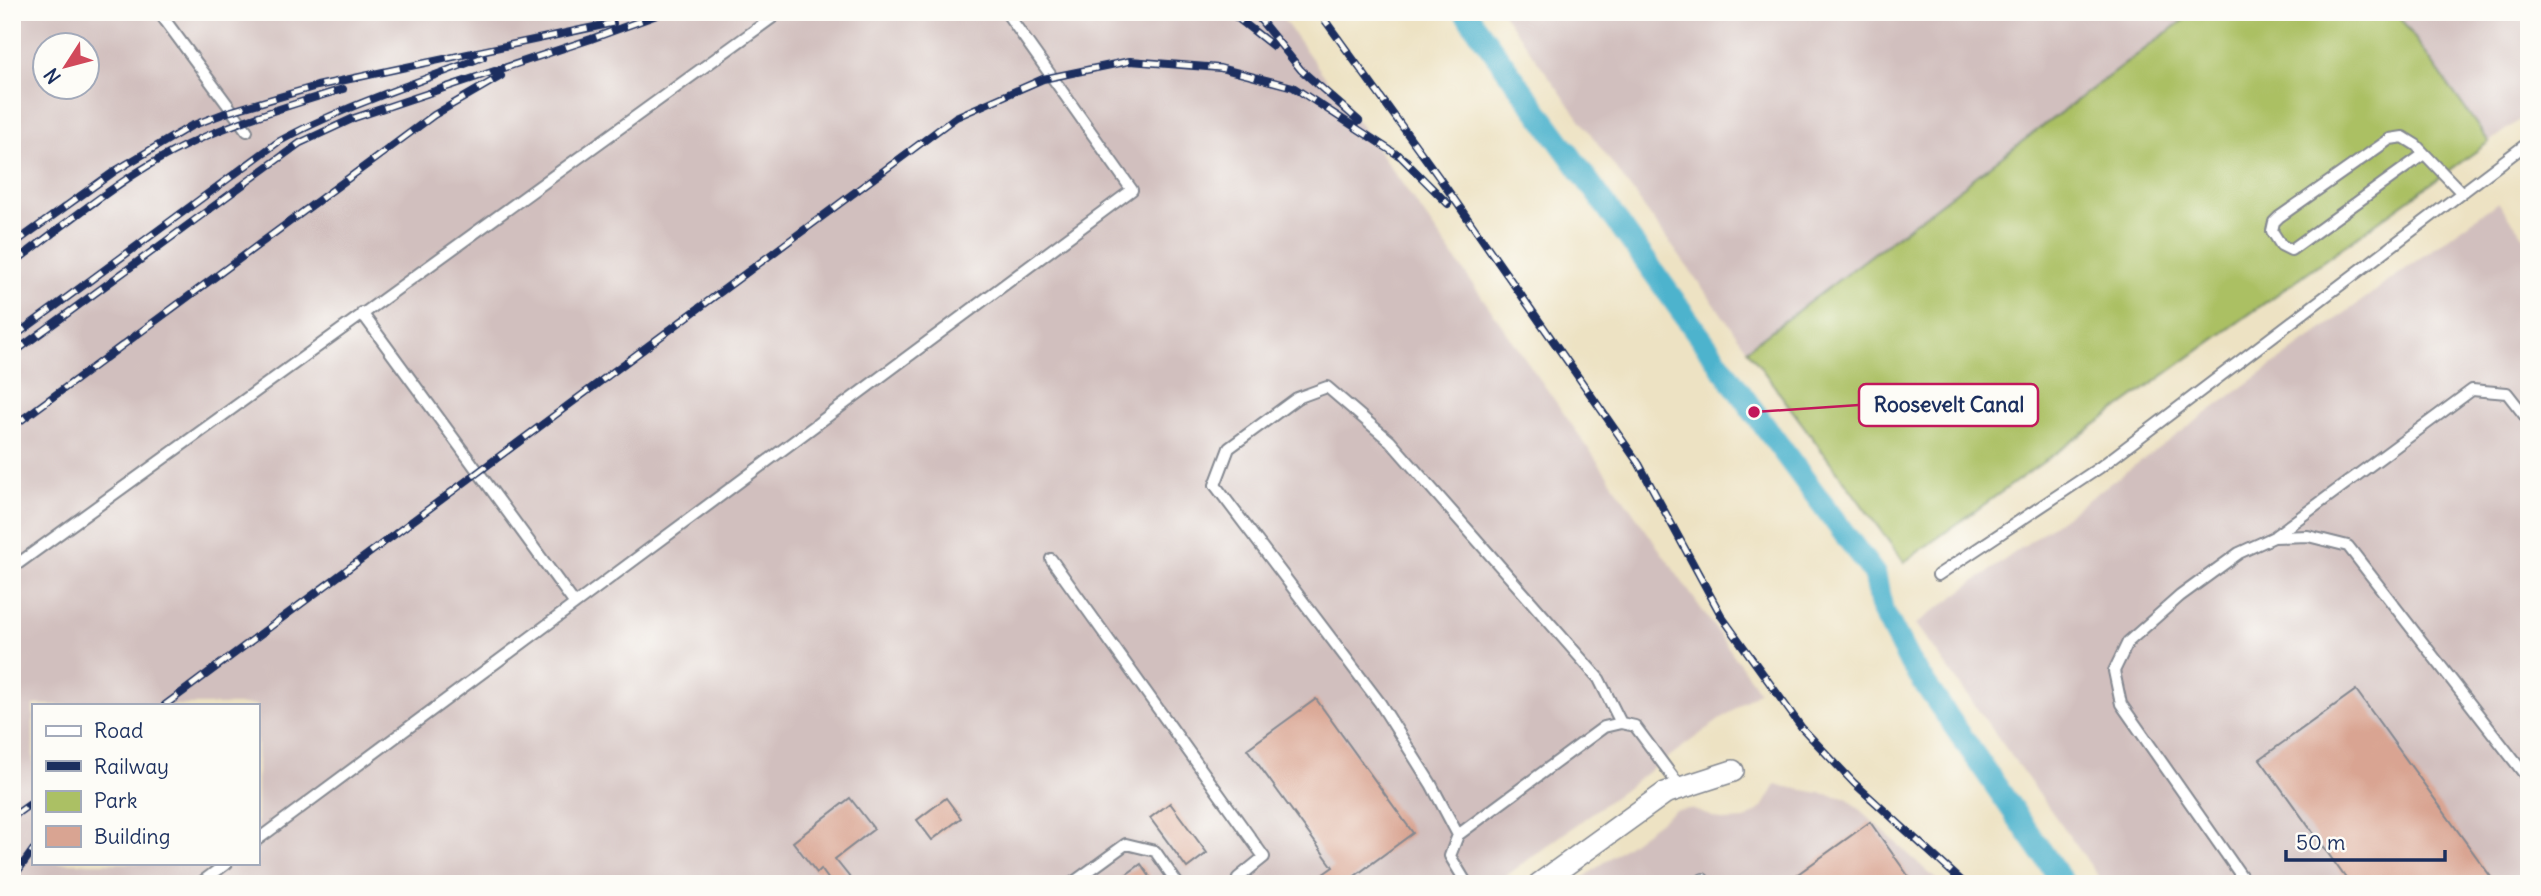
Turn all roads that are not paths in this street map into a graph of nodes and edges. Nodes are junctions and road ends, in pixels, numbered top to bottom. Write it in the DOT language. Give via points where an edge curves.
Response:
graph roads {
  1 [pos="159,12"];
  2 [pos="780,12"];
  3 [pos="1006,12"];
  4 [pos="247,131"];
  5 [pos="2529,142"];
  6 [pos="2424,154"];
  7 [pos="2462,193"];
  8 [pos="362,313"];
  9 [pos="2529,421"];
  10 [pos="2274,537"];
  11 [pos="1051,559"];
  12 [pos="12,568"];
  13 [pos="1938,575"];
  14 [pos="575,604"];
  15 [pos="1621,723"];
  16 [pos="1733,771"];
  17 [pos="2529,780"];
  18 [pos="1681,788"];
  19 [pos="1458,835"];
  20 [pos="259,839"];
  21 [pos="226,864"];
  22 [pos="199,884"];
  23 [pos="1071,884"];
  24 [pos="1178,884"];
  25 [pos="1241,884"];
  26 [pos="1467,884"];
  27 [pos="1539,884"];
  28 [pos="2247,884"];
  1 -- 4 [label="lane"];
  2 -- 8 [label="lane"];
  3 -- 14 [label="lane" via="1132,190"];
  5 -- 7 [label="lane"];
  6 -- 6 [label="lane" via="2403,137 2390,139 2279,216 2272,231 2281,245 2291,250"];
  6 -- 7 [label="lane"];
  7 -- 13 [label="lane" via="2099,468"];
  8 -- 12 [label="lane"];
  8 -- 14 [label="lane"];
  9 -- 10 [label="lane" via="2507,393 2472,390"];
  10 -- 17 [label="lane" via="2308,536 2348,546"];
  10 -- 28 [label="lane" via="2239,554 2180,596 2128,642 2114,671 2121,704"];
  11 -- 25 [label="lane" via="1264,857 1238,878"];
  14 -- 20 [label="lane"];
  15 -- 18 [label="lane" via="1635,726"];
  15 -- 19 [label="lane" via="1604,727"];
  15 -- 19 [label="lane" via="1599,679 1390,442 1327,387 1297,398 1229,448 1215,485 1380,703"];
  16 -- 18 [label="street"];
  18 -- 27 [label="street" via="1665,793"];
  19 -- 26 [label="lane" via="1450,856"];
  21 -- 22 [label="lane"];
  23 -- 24 [label="lane" via="1126,844 1155,851"];
}
